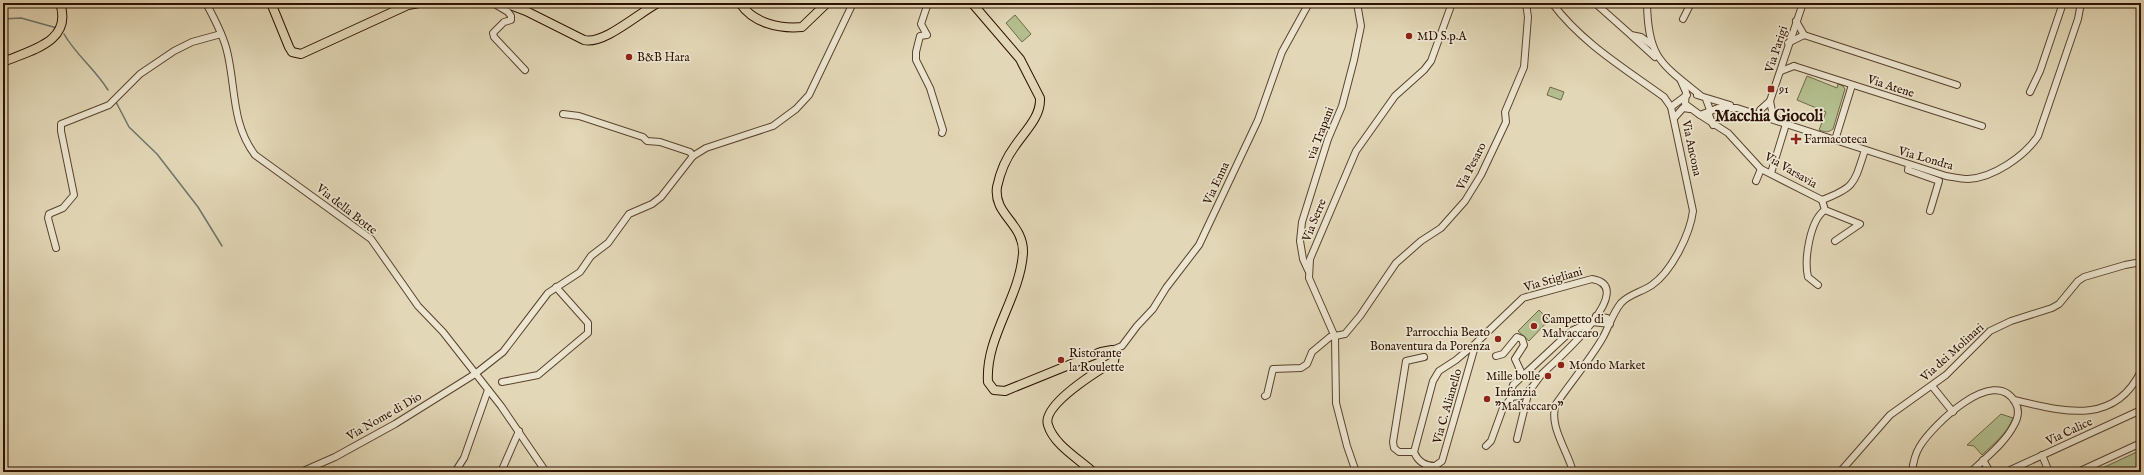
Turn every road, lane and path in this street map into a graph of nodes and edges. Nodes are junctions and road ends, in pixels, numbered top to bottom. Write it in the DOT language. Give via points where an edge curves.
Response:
graph roads {
  1 [pos="60,3"];
  2 [pos="206,3"];
  3 [pos="271,3"];
  4 [pos="419,3"];
  5 [pos="493,3"];
  6 [pos="505,3"];
  7 [pos="658,3"];
  8 [pos="740,3"];
  9 [pos="827,3"];
  10 [pos="853,3"];
  11 [pos="928,3"];
  12 [pos="972,3"];
  13 [pos="1309,3"];
  14 [pos="1358,3"];
  15 [pos="1452,3"];
  16 [pos="1526,3"];
  17 [pos="1552,3"];
  18 [pos="1595,3"];
  19 [pos="1647,3"];
  20 [pos="1691,3"];
  21 [pos="1802,3"];
  22 [pos="2063,3"];
  23 [pos="2081,3"];
  24 [pos="646,4"];
  25 [pos="1683,19"];
  26 [pos="1796,21"];
  27 [pos="1648,28"];
  28 [pos="221,34"];
  29 [pos="1631,35"];
  30 [pos="1804,35"];
  31 [pos="1641,37"];
  32 [pos="1788,43"];
  33 [pos="1652,46"];
  34 [pos="1786,55"];
  35 [pos="1660,60"];
  36 [pos="3,62"];
  37 [pos="1794,66"];
  38 [pos="525,70"];
  39 [pos="1780,71"];
  40 [pos="1681,81"];
  41 [pos="1852,85"];
  42 [pos="1958,85"];
  43 [pos="2030,92"];
  44 [pos="1700,96"];
  45 [pos="1664,97"];
  46 [pos="1683,97"];
  47 [pos="1706,99"];
  48 [pos="1770,101"];
  49 [pos="1671,107"];
  50 [pos="1686,108"];
  51 [pos="1737,108"];
  52 [pos="1762,108"];
  53 [pos="1710,110"];
  54 [pos="1772,112"];
  55 [pos="1749,113"];
  56 [pos="562,114"];
  57 [pos="1700,115"];
  58 [pos="1674,117"];
  59 [pos="1762,118"];
  60 [pos="1783,123"];
  61 [pos="1714,126"];
  62 [pos="1982,126"];
  63 [pos="942,133"];
  64 [pos="1835,140"];
  65 [pos="1865,150"];
  66 [pos="693,156"];
  67 [pos="1909,165"];
  68 [pos="1762,169"];
  69 [pos="1770,173"];
  70 [pos="1756,181"];
  71 [pos="1822,200"];
  72 [pos="1825,210"];
  73 [pos="1930,211"];
  74 [pos="1835,241"];
  75 [pos="56,248"];
  76 [pos="2141,262"];
  77 [pos="1308,270"];
  78 [pos="1818,285"];
  79 [pos="556,287"];
  80 [pos="1601,311"];
  81 [pos="1594,319"];
  82 [pos="1609,321"];
  83 [pos="1599,324"];
  84 [pos="1574,330"];
  85 [pos="1605,333"];
  86 [pos="1578,336"];
  87 [pos="1335,337"];
  88 [pos="1476,343"];
  89 [pos="1112,350"];
  90 [pos="1496,356"];
  91 [pos="1424,357"];
  92 [pos="2141,371"];
  93 [pos="475,374"];
  94 [pos="1523,376"];
  95 [pos="502,382"];
  96 [pos="1932,386"];
  97 [pos="488,390"];
  98 [pos="1528,394"];
  99 [pos="1265,396"];
  100 [pos="1513,396"];
  101 [pos="2014,400"];
  102 [pos="2141,410"];
  103 [pos="1953,412"];
  104 [pos="520,432"];
  105 [pos="1517,439"];
  106 [pos="2141,443"];
  107 [pos="1486,446"];
  108 [pos="1414,452"];
  109 [pos="2042,456"];
  110 [pos="1983,460"];
  111 [pos="1572,471"];
  112 [pos="301,472"];
  113 [pos="455,472"];
  114 [pos="501,472"];
  115 [pos="546,472"];
  116 [pos="1093,472"];
  117 [pos="1356,472"];
  118 [pos="1840,472"];
  119 [pos="1912,472"];
  120 [pos="1971,472"];
  121 [pos="1990,472"];
  122 [pos="2006,472"];
  123 [pos="2049,472"];
  124 [pos="2078,472"];
  1 -- 36 [label="main road" via="64,20 58,34 53,39"];
  2 -- 28 [label="street, Via della Botte"];
  3 -- 4 [label="main road" via="289,48 292,52 301,54 408,5"];
  5 -- 38 [label="street" via="512,16 511,20 497,27 494,37"];
  6 -- 24 [label="main road" via="588,41 605,36 630,20"];
  7 -- 24 [label="main road"];
  8 -- 9 [label="main road" via="748,14 757,19 789,28 802,28"];
  10 -- 66 [label="street" via="809,96 796,109 773,126 706,148"];
  11 -- 63 [label="street" via="921,24 927,35 920,36 916,58 930,88"];
  12 -- 89 [label="main road" via="1020,59 1040,98 1036,116 1009,155 997,188 1001,208 1021,236 1022,254 1017,283 989,360 989,385 994,390 1005,391"];
  13 -- 89 [label="street, Via Enna" via="1282,52 1258,120 1199,245 1153,309 1122,346"];
  14 -- 77 [label="street, via Trapani" via="1361,26 1354,60 1342,106 1328,139 1302,222 1300,241"];
  15 -- 77 [label="street, Via Serre" via="1431,61 1395,96 1356,151 1310,258"];
  16 -- 87 [label="street, Via Pesaro" via="1528,17 1524,67 1506,112 1506,122 1482,175 1465,201 1441,228 1421,241 1396,263 1345,334"];
  17 -- 45 [label="street, Via Ancona" via="1594,48"];
  18 -- 29 [label="street"];
  19 -- 27 [label="street"];
  20 -- 25 [label="street"];
  21 -- 26 [label="street, Via Parigi"];
  22 -- 43 [label="street"];
  23 -- 67 [label="street, Via Londra" via="2041,130 2031,146 2006,164 1976,177 1946,176"];
  26 -- 30 [label="street"];
  26 -- 32 [label="street, Via Parigi"];
  27 -- 31 [label="street"];
  27 -- 33 [label="street"];
  28 -- 75 [label="street" via="174,50 140,74 110,105 61,124 60,131 74,194 63,208 49,214"];
  28 -- 93 [label="street, Via della Botte" via="245,142 255,154 370,239 418,306 443,332"];
  29 -- 31 [label="street"];
  29 -- 35 [label="street"];
  30 -- 32 [label="street"];
  30 -- 42 [label="street, Via Atene"];
  31 -- 33 [label="street"];
  32 -- 34 [label="street, Via Parigi"];
  33 -- 35 [label="street"];
  34 -- 37 [label="street"];
  34 -- 39 [label="street, Via Parigi"];
  35 -- 40 [label="street"];
  37 -- 39 [label="street"];
  37 -- 41 [label="street, Via Atene"];
  39 -- 48 [label="street, Via Parigi"];
  40 -- 44 [label="street"];
  40 -- 46 [label="street" via="1686,92"];
  41 -- 62 [label="street, Via Atene"];
  41 -- 64 [label="street"];
  44 -- 46 [label="street" via="1692,93"];
  44 -- 47 [label="street"];
  45 -- 46 [label="street"];
  45 -- 49 [label="street, Via Ancona"];
  46 -- 49 [label="street"];
  46 -- 50 [label="street"];
  47 -- 51 [label="street"];
  47 -- 53 [label="street"];
  48 -- 52 [label="street"];
  48 -- 54 [label="street"];
  49 -- 50 [label="street"];
  49 -- 58 [label="street, Via Ancona"];
  50 -- 57 [label="street"];
  50 -- 58 [label="street"];
  51 -- 53 [label="street"];
  51 -- 55 [label="street"];
  52 -- 54 [label="street"];
  52 -- 55 [label="street"];
  52 -- 59 [label="street"];
  53 -- 57 [label="street"];
  53 -- 61 [label="street" via="1709,115"];
  54 -- 60 [label="street"];
  55 -- 59 [label="street"];
  56 -- 66 [label="street" via="644,137 647,142 660,142 690,152"];
  57 -- 61 [label="street"];
  58 -- 82 [label="street, Via Ancona" via="1692,197 1692,218 1675,258 1665,273 1652,285 1626,298"];
  59 -- 60 [label="street, Via Londra"];
  60 -- 64 [label="street, Via Londra"];
  60 -- 69 [label="street"];
  61 -- 68 [label="street, Via Varsavia" via="1728,134"];
  64 -- 65 [label="street, Via Londra"];
  65 -- 67 [label="street, Via Londra"];
  65 -- 71 [label="street" via="1855,182 1839,194"];
  66 -- 79 [label="street, Via Nome di Dio" via="660,197 652,204 629,214 608,243 590,256 580,272"];
  67 -- 73 [label="street" via="1908,170 1939,182"];
  68 -- 69 [label="street, Via Varsavia"];
  68 -- 70 [label="street"];
  69 -- 71 [label="street, Via Varsavia"];
  71 -- 72 [label="street"];
  72 -- 74 [label="street" via="1860,224"];
  72 -- 78 [label="street" via="1819,214 1808,245 1808,277"];
  76 -- 96 [label="street, Via dei Molinari" via="2125,264 2084,278 2052,308 2011,321 1990,331 1955,367"];
  77 -- 87 [label="street" via="1309,278"];
  79 -- 93 [label="street, Via Nome di Dio" via="548,293 503,352"];
  79 -- 95 [label="street" via="588,323 588,333 538,375"];
  80 -- 81 [label="street, Via Stigliani"];
  80 -- 82 [label="street"];
  80 -- 88 [label="street, Via Stigliani" via="1607,299 1606,287 1598,280 1582,281 1523,298"];
  81 -- 82 [label="street"];
  81 -- 83 [label="street"];
  81 -- 84 [label="street"];
  81 -- 86 [label="street, Via Stigliani"];
  82 -- 83 [label="street"];
  82 -- 85 [label="street"];
  83 -- 85 [label="street"];
  84 -- 86 [label="street"];
  84 -- 94 [label="street"];
  85 -- 111 [label="street" via="1554,410 1554,421"];
  86 -- 98 [label="street, Via Stigliani" via="1536,380"];
  87 -- 99 [label="street, Via Pesaro" via="1330,337 1312,352 1304,367 1273,369"];
  87 -- 117 [label="street" via="1336,403"];
  88 -- 108 [label="street, Via Stigliani" via="1439,371 1433,381"];
  88 -- 108 [label="street, Via C. Alianello" via="1442,461 1435,466 1422,464 1416,459"];
  89 -- 116 [label="main road" via="1114,361 1072,390 1050,412 1047,419 1048,426 1058,440"];
  90 -- 94 [label="street" via="1503,354 1517,337 1522,339 1524,345 1515,359"];
  91 -- 108 [label="street" via="1406,361 1393,442 1394,448 1399,452"];
  92 -- 101 [label="street" via="2137,380 2120,398 2095,410 2052,410"];
  93 -- 97 [label="street, Via della Botte"];
  93 -- 112 [label="street, Via Nome di Dio" via="395,424 335,457"];
  94 -- 100 [label="street" via="1513,386"];
  96 -- 103 [label="street"];
  96 -- 118 [label="street, Via dei Molinari" via="1880,424"];
  97 -- 104 [label="street, Via della Botte"];
  97 -- 113 [label="street" via="464,458"];
  98 -- 100 [label="street" via="1519,398"];
  98 -- 105 [label="street, Via Stigliani"];
  100 -- 107 [label="street" via="1503,408 1491,442"];
  101 -- 103 [label="street" via="2002,390 1990,389 1976,395"];
  101 -- 110 [label="street" via="2018,409 2015,424"];
  102 -- 109 [label="street, Via Calice"];
  103 -- 119 [label="street" via="1920,446 1914,456"];
  104 -- 114 [label="street"];
  104 -- 115 [label="street, Via della Botte"];
  106 -- 124 [label="street"];
  109 -- 122 [label="street, Via Calice"];
  109 -- 123 [label="street"];
  110 -- 120 [label="street"];
  110 -- 121 [label="street"];
}
